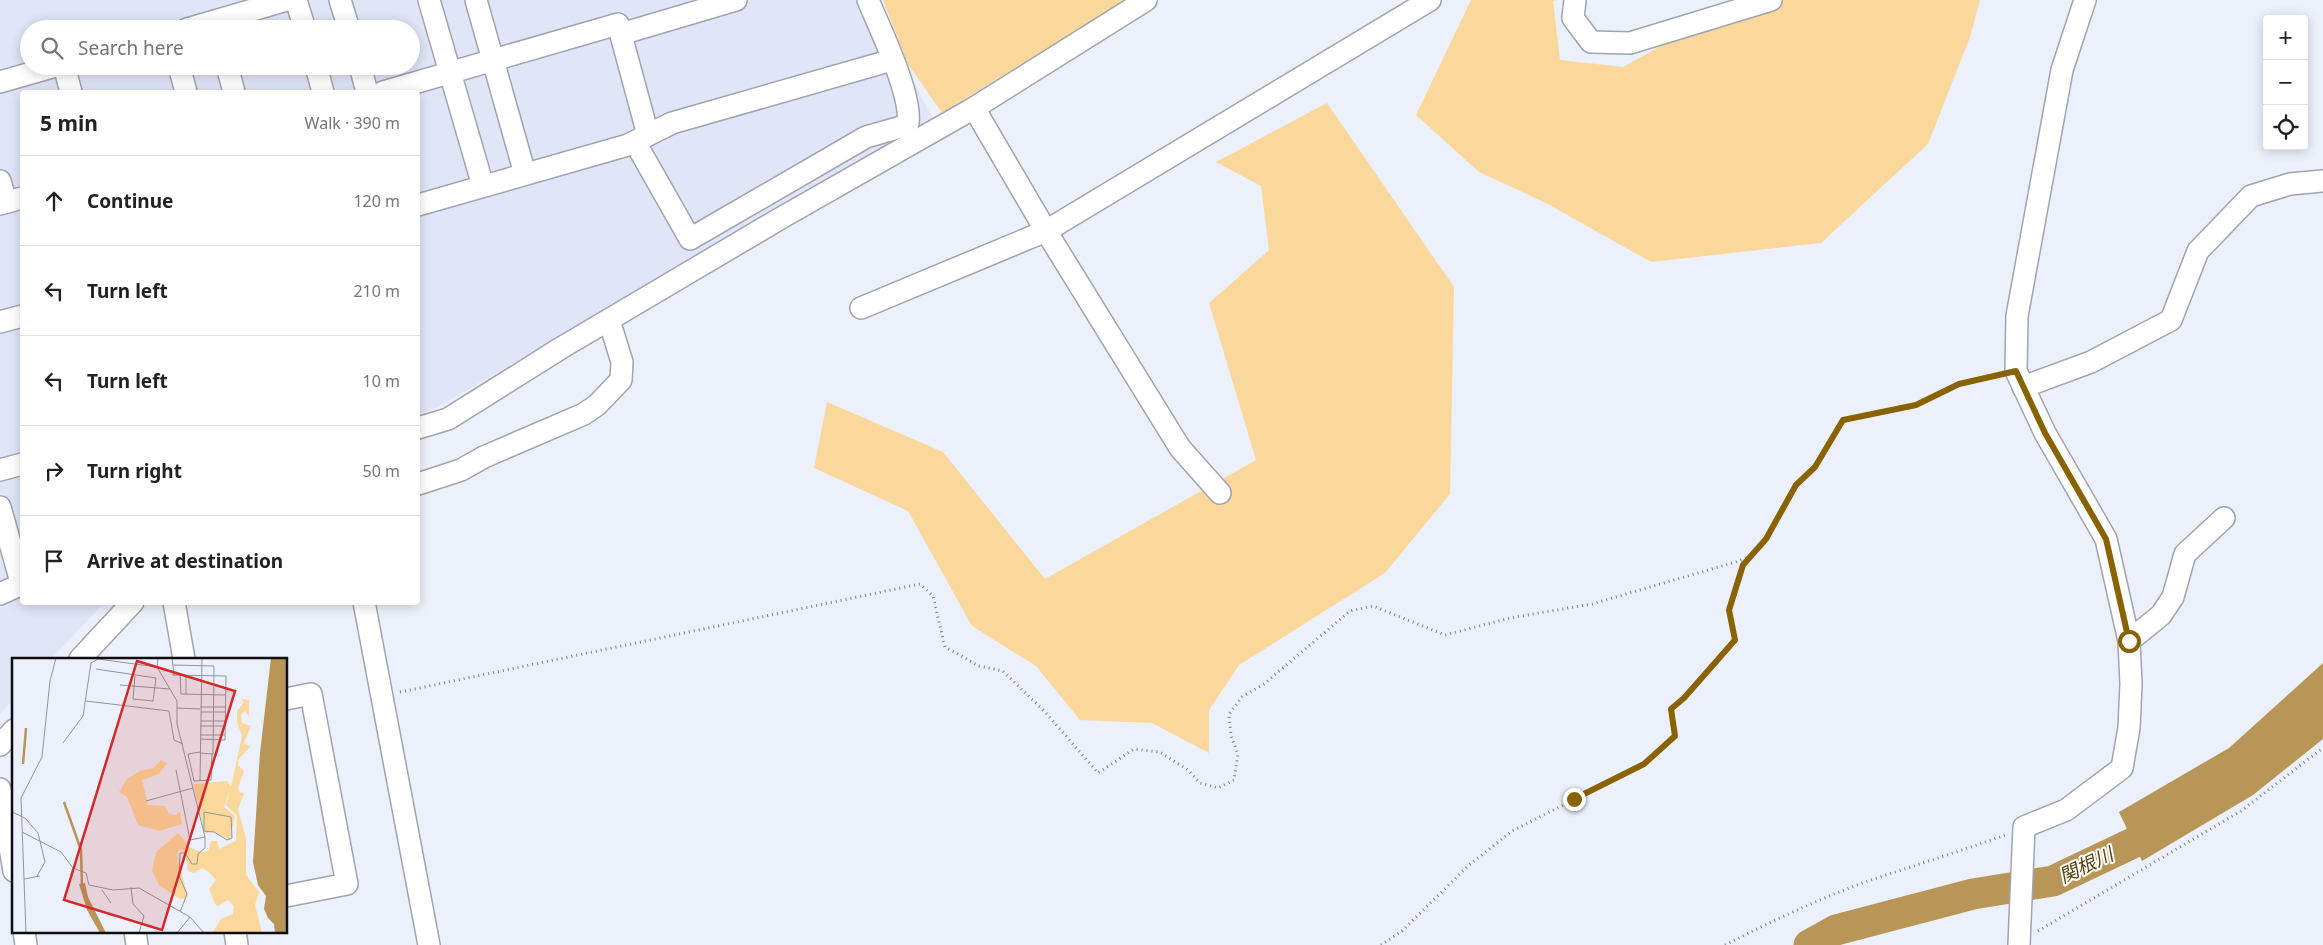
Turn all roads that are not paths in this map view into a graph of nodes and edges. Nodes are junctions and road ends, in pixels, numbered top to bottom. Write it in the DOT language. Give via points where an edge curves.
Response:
graph roads {
  1 [pos="288,0"];
  2 [pos="296,0"];
  3 [pos="340,0"];
  4 [pos="429,0"];
  5 [pos="476,0"];
  6 [pos="736,0"];
  7 [pos="868,0"];
  8 [pos="1146,0"];
  9 [pos="1430,0"];
  10 [pos="1574,0"];
  11 [pos="1771,0"];
  12 [pos="2085,0"];
  13 [pos="230,20"];
  14 [pos="302,20"];
  15 [pos="346,20"];
  16 [pos="621,34"];
  17 [pos="493,60"];
  18 [pos="892,60"];
  19 [pos="451,73"];
  20 [pos="24,75"];
  21 [pos="66,75"];
  22 [pos="181,75"];
  23 [pos="229,75"];
  24 [pos="319,75"];
  25 [pos="362,75"];
  26 [pos="0,82"];
  27 [pos="70,90"];
  28 [pos="185,90"];
  29 [pos="233,90"];
  30 [pos="323,90"];
  31 [pos="366,90"];
  32 [pos="390,90"];
  33 [pos="974,108"];
  34 [pos="642,139"];
  35 [pos="525,174"];
  36 [pos="0,181"];
  37 [pos="2323,181"];
  38 [pos="484,186"];
  39 [pos="10,202"];
  40 [pos="420,204"];
  41 [pos="1046,230"];
  42 [pos="862,308"];
  43 [pos="20,317"];
  44 [pos="610,320"];
  45 [pos="0,322"];
  46 [pos="2019,379"];
  47 [pos="420,427"];
  48 [pos="20,465"];
  49 [pos="0,470"];
  50 [pos="420,483"];
  51 [pos="1220,493"];
  52 [pos="0,507"];
  53 [pos="2224,518"];
  54 [pos="15,530"];
  55 [pos="20,569"];
  56 [pos="20,586"];
  57 [pos="0,594"];
  58 [pos="129,605"];
  59 [pos="175,605"];
  60 [pos="365,605"];
  61 [pos="2129,641"];
  62 [pos="81,658"];
  63 [pos="184,658"];
  64 [pos="288,699"];
  65 [pos="12,732"];
  66 [pos="0,745"];
  67 [pos="0,789"];
  68 [pos="12,859"];
  69 [pos="288,896"];
  70 [pos="24,932"];
  71 [pos="135,932"];
  72 [pos="235,932"];
  73 [pos="2020,940"];
  74 [pos="26,945"];
  75 [pos="137,945"];
  76 [pos="237,945"];
  77 [pos="429,945"];
  1 -- 13 [label="street"];
  2 -- 14 [label="street"];
  3 -- 15 [label="street"];
  4 -- 19 [label="street"];
  5 -- 17 [label="street"];
  6 -- 16 [label="street"];
  7 -- 18 [label="street"];
  8 -- 33 [label="street"];
  9 -- 41 [label="street"];
  10 -- 11 [label="street" via="1573,18 1591,42 1630,43"];
  12 -- 46 [label="street" via="2060,79 2017,316"];
  16 -- 17 [label="street" via="618,24"];
  16 -- 34 [label="street"];
  17 -- 19 [label="street"];
  17 -- 35 [label="street"];
  18 -- 34 [label="street" via="672,123"];
  18 -- 34 [label="street" via="909,114 908,123 866,137 690,239"];
  19 -- 32 [label="street"];
  19 -- 38 [label="street"];
  20 -- 26 [label="street"];
  21 -- 27 [label="street"];
  22 -- 28 [label="street"];
  23 -- 29 [label="street"];
  24 -- 30 [label="street"];
  25 -- 31 [label="street"];
  33 -- 41 [label="street"];
  33 -- 44 [label="street"];
  34 -- 35 [label="street"];
  35 -- 38 [label="street"];
  36 -- 39 [label="street"];
  37 -- 46 [label="street" via="2290,184 2250,196 2198,251 2171,320 2091,362"];
  38 -- 40 [label="street"];
  41 -- 42 [label="street"];
  41 -- 51 [label="street" via="1180,448"];
  43 -- 45 [label="street"];
  44 -- 47 [label="street" via="448,419"];
  44 -- 50 [label="street" via="622,362 621,380 597,404 584,414 461,470"];
  46 -- 61 [label="street" via="2045,433 2106,539"];
  48 -- 49 [label="street"];
  52 -- 54 [label="street"];
  53 -- 61 [label="street" via="2185,554 2173,598 2161,615"];
  54 -- 55 [label="street"];
  56 -- 57 [label="street"];
  58 -- 62 [label="street"];
  59 -- 63 [label="street"];
  60 -- 77 [label="street"];
  61 -- 73 [label="street" via="2129,728 2122,768 2066,810 2024,830"];
  64 -- 69 [label="street" via="311,694 347,884"];
  65 -- 66 [label="street"];
  67 -- 68 [label="street"];
  70 -- 74 [label="street"];
  71 -- 75 [label="street"];
  72 -- 76 [label="street"];
}
